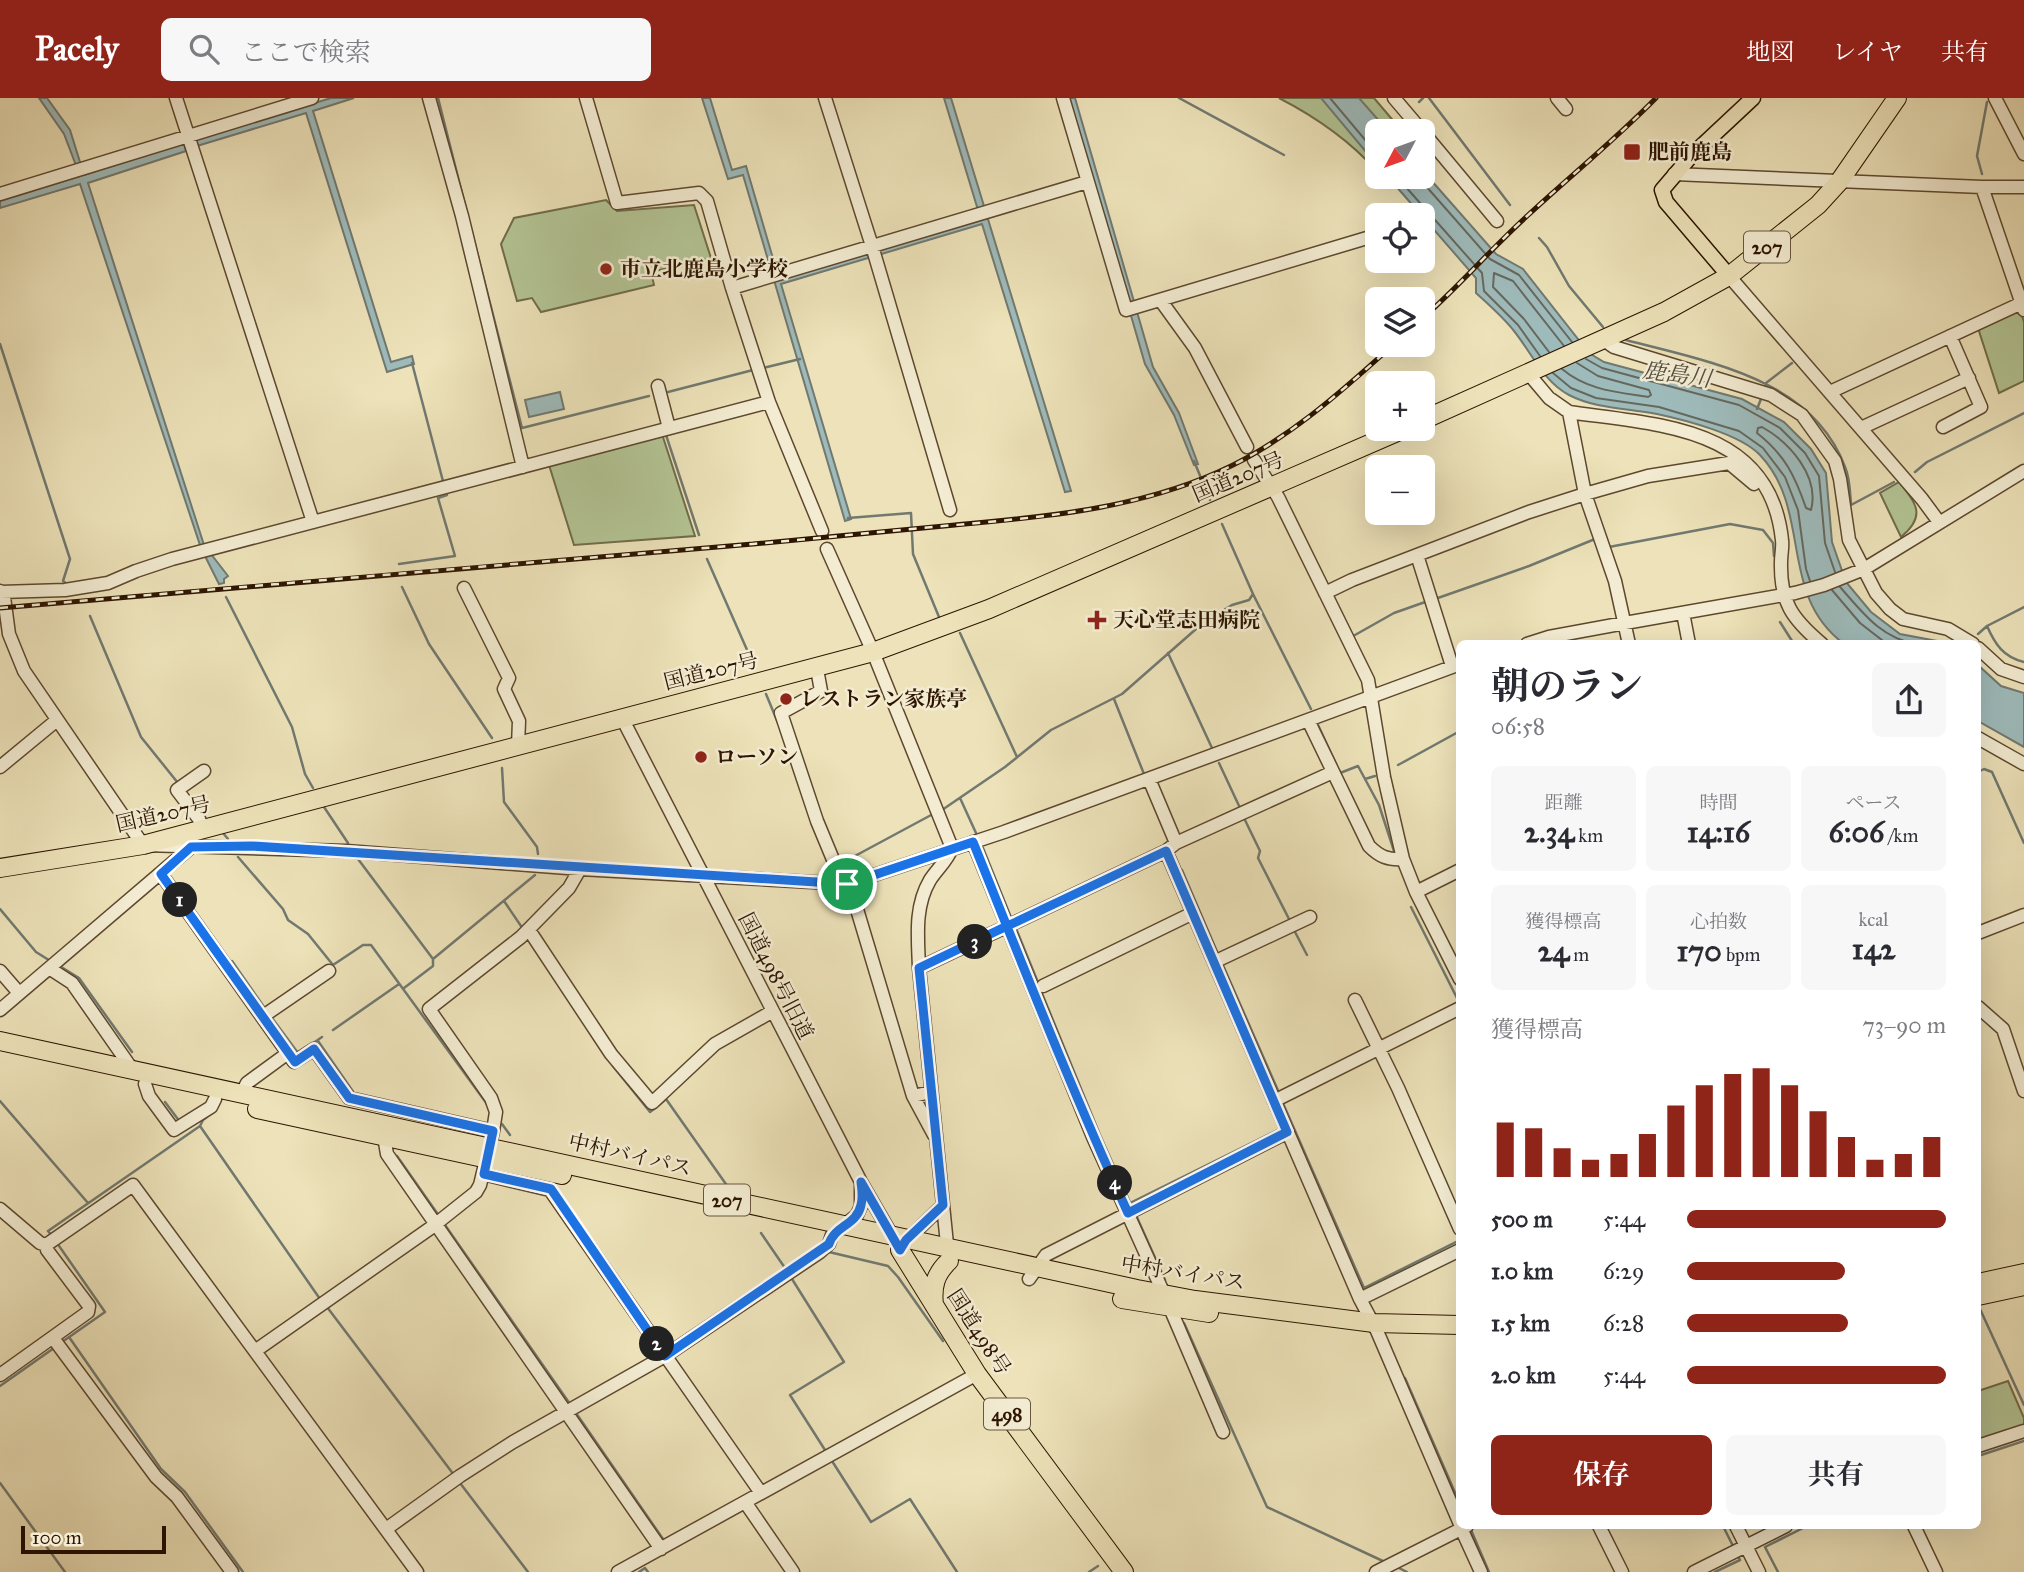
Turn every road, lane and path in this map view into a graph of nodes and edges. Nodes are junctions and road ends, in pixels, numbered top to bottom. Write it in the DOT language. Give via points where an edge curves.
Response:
graph roads {
  1 [pos="176,98"];
  2 [pos="312,98"];
  3 [pos="429,98"];
  4 [pos="586,98"];
  5 [pos="824,98"];
  6 [pos="1063,98"];
  7 [pos="1394,98"];
  8 [pos="1557,98"];
  9 [pos="1753,98"];
  10 [pos="1897,98"];
  11 [pos="1995,98"];
  12 [pos="1566,109"];
  13 [pos="1411,119"];
  14 [pos="188,136"];
  15 [pos="1435,147"];
  16 [pos="2024,154"];
  17 [pos="1674,174"];
  18 [pos="1087,182"];
  19 [pos="1839,182"];
  20 [pos="1982,187"];
  21 [pos="2024,187"];
  22 [pos="0,194"];
  23 [pos="1497,221"];
  24 [pos="1365,239"];
  25 [pos="872,246"];
  26 [pos="1729,276"];
  27 [pos="732,288"];
  28 [pos="1161,301"];
  29 [pos="2023,305"];
  30 [pos="1950,336"];
  31 [pos="1598,342"];
  32 [pos="1528,373"];
  33 [pos="1969,378"];
  34 [pos="658,386"];
  35 [pos="1830,392"];
  36 [pos="769,401"];
  37 [pos="1569,412"];
  38 [pos="1435,415"];
  39 [pos="1943,427"];
  40 [pos="1861,428"];
  41 [pos="665,429"];
  42 [pos="1377,441"];
  43 [pos="1247,447"];
  44 [pos="1254,460"];
  45 [pos="523,467"];
  46 [pos="2024,471"];
  47 [pos="1754,484"];
  48 [pos="1271,488"];
  49 [pos="1585,494"];
  50 [pos="950,510"];
  51 [pos="313,522"];
  52 [pos="1939,522"];
  53 [pos="822,531"];
  54 [pos="827,549"];
  55 [pos="1417,555"];
  56 [pos="1858,572"];
  57 [pos="464,588"];
  58 [pos="0,592"];
  59 [pos="1325,593"];
  60 [pos="1790,594"];
  61 [pos="1683,613"];
  62 [pos="1625,623"];
  63 [pos="1811,638"];
  64 [pos="1546,640"];
  65 [pos="1628,640"];
  66 [pos="1688,640"];
  67 [pos="1966,640"];
  68 [pos="1981,651"];
  69 [pos="873,652"];
  70 [pos="1456,665"];
  71 [pos="817,669"];
  72 [pos="2024,677"];
  73 [pos="1372,696"];
  74 [pos="622,718"];
  75 [pos="57,720"];
  76 [pos="1308,720"];
  77 [pos="1981,740"];
  78 [pos="518,746"];
  79 [pos="2024,764"];
  80 [pos="0,767"];
  81 [pos="204,771"];
  82 [pos="1333,772"];
  83 [pos="1149,779"];
  84 [pos="203,829"];
  85 [pos="973,842"];
  86 [pos="143,845"];
  87 [pos="191,847"];
  88 [pos="1171,847"];
  89 [pos="952,848"];
  90 [pos="1403,859"];
  91 [pos="919,860"];
  92 [pos="0,868"];
  93 [pos="580,869"];
  94 [pos="1456,872"];
  95 [pos="161,874"];
  96 [pos="702,876"];
  97 [pos="930,881"];
  98 [pos="847,884"];
  99 [pos="1416,892"];
  100 [pos="1193,913"];
  101 [pos="2024,915"];
  102 [pos="1310,917"];
  103 [pos="1012,924"];
  104 [pos="1981,932"];
  105 [pos="525,934"];
  106 [pos="1220,959"];
  107 [pos="53,965"];
  108 [pos="919,968"];
  109 [pos="0,971"];
  110 [pos="329,971"];
  111 [pos="1456,971"];
  112 [pos="1043,986"];
  113 [pos="19,993"];
  114 [pos="1355,1000"];
  115 [pos="0,1010"];
  116 [pos="1456,1010"];
  117 [pos="1981,1010"];
  118 [pos="773,1011"];
  119 [pos="262,1017"];
  120 [pos="0,1041"];
  121 [pos="1378,1049"];
  122 [pos="0,1053"];
  123 [pos="288,1053"];
  124 [pos="132,1069"];
  125 [pos="145,1084"];
  126 [pos="2024,1091"];
  127 [pos="931,1092"];
  128 [pos="242,1093"];
  129 [pos="914,1096"];
  130 [pos="215,1099"];
  131 [pos="1280,1099"];
  132 [pos="352,1108"];
  133 [pos="383,1130"];
  134 [pos="1287,1132"];
  135 [pos="936,1138"];
  136 [pos="488,1153"];
  137 [pos="861,1182"];
  138 [pos="943,1205"];
  139 [pos="0,1209"];
  140 [pos="1134,1210"];
  141 [pos="1456,1220"];
  142 [pos="436,1222"];
  143 [pos="837,1231"];
  144 [pos="52,1241"];
  145 [pos="900,1243"];
  146 [pos="1456,1253"];
  147 [pos="948,1255"];
  148 [pos="2024,1273"];
  149 [pos="1033,1274"];
  150 [pos="1981,1282"];
  151 [pos="2024,1286"];
  152 [pos="1981,1295"];
  153 [pos="1360,1299"];
  154 [pos="1167,1301"];
  155 [pos="934,1305"];
  156 [pos="1456,1325"];
  157 [pos="1375,1327"];
  158 [pos="1456,1335"];
  159 [pos="57,1343"];
  160 [pos="255,1351"];
  161 [pos="663,1353"];
  162 [pos="977,1374"];
  163 [pos="0,1375"];
  164 [pos="571,1410"];
  165 [pos="2024,1431"];
  166 [pos="1223,1432"];
  167 [pos="1981,1445"];
  168 [pos="761,1493"];
  169 [pos="745,1502"];
  170 [pos="1456,1512"];
  171 [pos="1456,1529"];
  172 [pos="1463,1529"];
  173 [pos="1600,1529"];
  174 [pos="1736,1529"];
  175 [pos="1780,1529"];
  176 [pos="1915,1529"];
  177 [pos="386,1530"];
  178 [pos="661,1549"];
  179 [pos="1738,1549"];
  180 [pos="232,1572"];
  181 [pos="417,1572"];
  182 [pos="618,1572"];
  183 [pos="793,1572"];
  184 [pos="1124,1572"];
  185 [pos="1376,1572"];
  186 [pos="1481,1572"];
  187 [pos="1622,1572"];
  188 [pos="1694,1572"];
  189 [pos="1759,1572"];
  190 [pos="1936,1572"];
  1 -- 14 [label="street"];
  2 -- 14 [label="street"];
  3 -- 45 [label="street"];
  4 -- 27 [label="street" via="617,203 699,193 707,201"];
  5 -- 25 [label="street"];
  6 -- 18 [label="street"];
  7 -- 13 [label="street"];
  8 -- 12 [label="street"];
  9 -- 17 [label="main road"];
  10 -- 19 [label="highway, 207"];
  11 -- 16 [label="street"];
  14 -- 22 [label="street"];
  14 -- 51 [label="street"];
  15 -- 23 [label="street"];
  17 -- 19 [label="street"];
  17 -- 26 [label="main road" via="1662,190 1666,202"];
  18 -- 25 [label="street"];
  18 -- 28 [label="street" via="1132,309"];
  19 -- 20 [label="street"];
  19 -- 26 [label="highway, 207" via="1801,220"];
  20 -- 21 [label="street"];
  20 -- 29 [label="street"];
  24 -- 28 [label="street"];
  25 -- 27 [label="street"];
  25 -- 50 [label="street"];
  26 -- 31 [label="highway, 207"];
  26 -- 35 [label="street"];
  27 -- 36 [label="street"];
  28 -- 43 [label="street" via="1195,348"];
  29 -- 30 [label="street"];
  30 -- 33 [label="street"];
  30 -- 35 [label="street"];
  31 -- 32 [label="highway, 207"];
  31 -- 56 [label="street" via="1771,395 1802,415 1835,461"];
  32 -- 37 [label="street" via="1549,398"];
  32 -- 38 [label="highway, 207"];
  33 -- 39 [label="street" via="1981,407"];
  33 -- 40 [label="street"];
  34 -- 41 [label="street"];
  35 -- 40 [label="street"];
  36 -- 41 [label="street"];
  36 -- 53 [label="street"];
  37 -- 49 [label="street"];
  37 -- 60 [label="street" via="1667,427 1733,451 1763,481 1774,506"];
  40 -- 52 [label="street"];
  41 -- 45 [label="street"];
  42 -- 48 [label="highway, 国道207号"];
  44 -- 48 [label="street"];
  45 -- 51 [label="street"];
  46 -- 52 [label="street"];
  47 -- 49 [label="street" via="1729,463"];
  48 -- 59 [label="street"];
  48 -- 69 [label="highway, 国道207号" via="989,609"];
  49 -- 55 [label="street"];
  49 -- 62 [label="street"];
  51 -- 58 [label="street" via="135,570 108,583"];
  52 -- 56 [label="street"];
  54 -- 69 [label="street"];
  55 -- 59 [label="street"];
  55 -- 70 [label="street"];
  56 -- 60 [label="street"];
  56 -- 67 [label="street" via="1903,619 1948,629"];
  57 -- 78 [label="street" via="509,678 504,689 519,721"];
  58 -- 75 [label="street" via="23,671"];
  59 -- 73 [label="street"];
  60 -- 61 [label="street"];
  60 -- 63 [label="street" via="1793,617"];
  61 -- 62 [label="street"];
  61 -- 66 [label="street"];
  62 -- 64 [label="street"];
  62 -- 65 [label="street"];
  68 -- 72 [label="street" via="2001,669"];
  69 -- 71 [label="highway, 国道207号"];
  69 -- 89 [label="street"];
  70 -- 73 [label="street"];
  71 -- 74 [label="highway, 国道207号"];
  71 -- 98 [label="street" via="821,691 780,713 817,821"];
  73 -- 76 [label="street"];
  73 -- 90 [label="street"];
  74 -- 78 [label="highway, 国道207号"];
  74 -- 96 [label="street, 国道498号旧道"];
  75 -- 80 [label="street"];
  75 -- 86 [label="street"];
  76 -- 82 [label="street"];
  76 -- 83 [label="street"];
  77 -- 79 [label="street"];
  78 -- 84 [label="highway, 国道207号"];
  81 -- 84 [label="street" via="177,790"];
  82 -- 88 [label="street"];
  82 -- 90 [label="street" via="1369,846 1389,860"];
  83 -- 85 [label="street"];
  83 -- 88 [label="street"];
  84 -- 86 [label="highway, 国道207号"];
  85 -- 89 [label="street"];
  85 -- 103 [label="street"];
  86 -- 87 [label="street"];
  86 -- 92 [label="highway, 国道207号"];
  87 -- 93 [label="street" via="346,851"];
  87 -- 95 [label="street"];
  88 -- 100 [label="street"];
  88 -- 103 [label="street"];
  89 -- 91 [label="street"];
  89 -- 97 [label="street"];
  90 -- 99 [label="street"];
  91 -- 97 [label="street"];
  91 -- 98 [label="street"];
  93 -- 96 [label="street"];
  93 -- 105 [label="street" via="569,888"];
  94 -- 99 [label="street"];
  95 -- 107 [label="street"];
  95 -- 119 [label="street"];
  96 -- 98 [label="street"];
  96 -- 118 [label="street, 国道498号旧道"];
  97 -- 108 [label="street" via="919,909"];
  98 -- 129 [label="street"];
  99 -- 111 [label="street"];
  100 -- 106 [label="street"];
  100 -- 112 [label="street"];
  101 -- 104 [label="street"];
  102 -- 106 [label="street"];
  103 -- 108 [label="street"];
  103 -- 140 [label="street" via="1093,1137"];
  105 -- 118 [label="street" via="652,1103 715,1044"];
  105 -- 136 [label="street" via="429,1009 491,1098 496,1112"];
  106 -- 131 [label="street"];
  107 -- 113 [label="street"];
  107 -- 124 [label="street" via="72,983"];
  108 -- 127 [label="street"];
  109 -- 113 [label="street"];
  110 -- 119 [label="street"];
  113 -- 115 [label="street"];
  114 -- 121 [label="street"];
  116 -- 121 [label="street"];
  117 -- 126 [label="street" via="2003,1029"];
  118 -- 137 [label="street, 国道498号旧道"];
  119 -- 123 [label="street"];
  120 -- 124 [label="highway, 中村バイパス / 207"];
  121 -- 131 [label="street"];
  121 -- 141 [label="street"];
  122 -- 125 [label="highway, 中村バイパス / 207"];
  123 -- 128 [label="street" via="247,1083"];
  123 -- 132 [label="street" via="295,1062 314,1049"];
  124 -- 128 [label="highway, 中村バイパス / 207"];
  125 -- 130 [label="highway, 中村バイパス / 207"];
  125 -- 130 [label="street" via="174,1130 211,1107"];
  127 -- 129 [label="street"];
  127 -- 135 [label="street"];
  128 -- 132 [label="highway, 中村バイパス / 207"];
  129 -- 135 [label="street"];
  130 -- 133 [label="highway, 中村バイパス / 207"];
  131 -- 134 [label="street"];
  132 -- 133 [label="highway, 中村バイパス / 207"];
  132 -- 136 [label="street"];
  133 -- 136 [label="highway, 中村バイパス / 207"];
  133 -- 142 [label="street" via="387,1154"];
  134 -- 140 [label="street"];
  134 -- 153 [label="street"];
  135 -- 138 [label="street"];
  136 -- 142 [label="street" via="476,1192"];
  136 -- 143 [label="highway, 中村バイパス / 207"];
  136 -- 161 [label="street" via="551,1189"];
  137 -- 143 [label="street" via="858,1215"];
  137 -- 145 [label="street, 国道498号旧道"];
  138 -- 145 [label="street"];
  138 -- 147 [label="street"];
  139 -- 144 [label="street" via="40,1243"];
  140 -- 149 [label="street" via="1046,1255"];
  140 -- 154 [label="street"];
  142 -- 160 [label="street"];
  142 -- 164 [label="street"];
  143 -- 145 [label="highway, 中村バイパス / 207"];
  143 -- 161 [label="street" via="820,1252"];
  144 -- 159 [label="street" via="47,1250 89,1306"];
  144 -- 160 [label="street" via="133,1185"];
  145 -- 147 [label="highway, 中村バイパス / 207"];
  145 -- 155 [label="highway, 国道498号 / 498"];
  146 -- 153 [label="street"];
  147 -- 149 [label="highway, 中村バイパス / 207"];
  147 -- 155 [label="highway" via="933,1286"];
  148 -- 150 [label="highway"];
  149 -- 154 [label="highway, 中村バイパス / 207"];
  151 -- 152 [label="highway"];
  153 -- 157 [label="street"];
  154 -- 157 [label="highway, 中村バイパス / 207"];
  154 -- 166 [label="street"];
  155 -- 162 [label="highway, 国道498号 / 498"];
  156 -- 157 [label="highway, 中村バイパス / 207"];
  157 -- 158 [label="highway, 中村バイパス / 207"];
  157 -- 170 [label="street"];
  159 -- 163 [label="street"];
  159 -- 180 [label="street"];
  160 -- 177 [label="street"];
  161 -- 164 [label="street"];
  161 -- 168 [label="street"];
  162 -- 168 [label="street"];
  162 -- 184 [label="highway, 国道498号 / 498"];
  164 -- 177 [label="street" via="513,1442"];
  164 -- 178 [label="street"];
  165 -- 167 [label="street"];
  168 -- 169 [label="street"];
  169 -- 178 [label="street"];
  169 -- 183 [label="street"];
  171 -- 185 [label="street"];
  172 -- 186 [label="street"];
  173 -- 187 [label="street"];
  174 -- 179 [label="street"];
  175 -- 179 [label="street"];
  176 -- 190 [label="street"];
  177 -- 181 [label="street"];
  178 -- 182 [label="street"];
  179 -- 188 [label="street"];
  179 -- 189 [label="street"];
}
